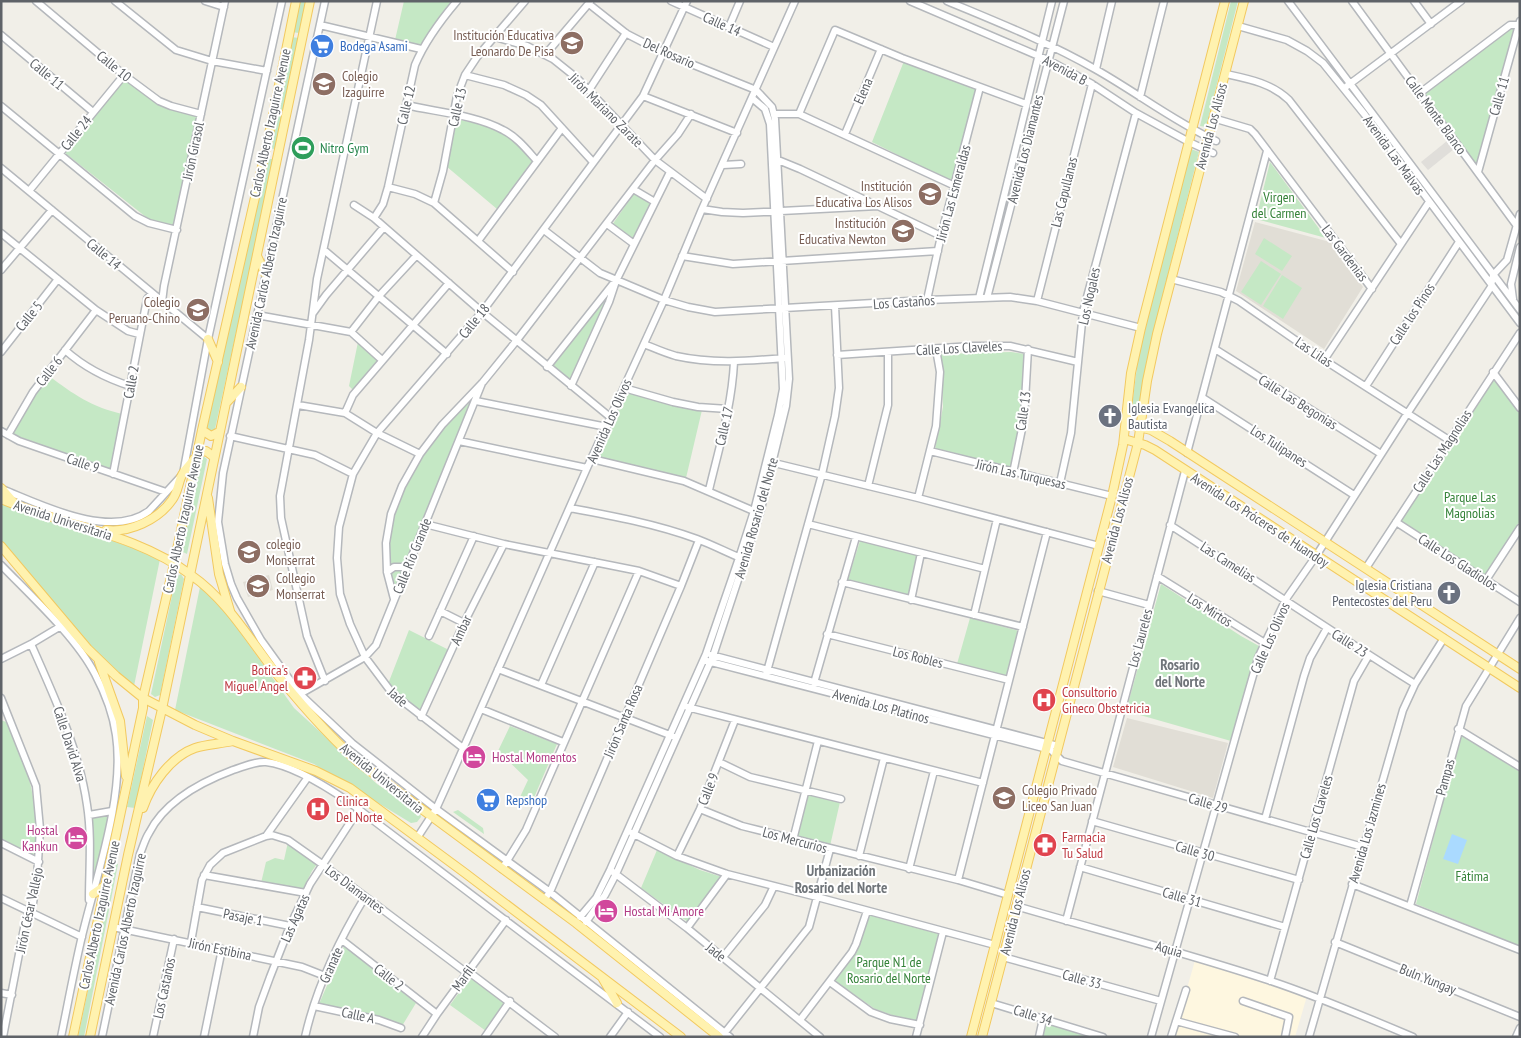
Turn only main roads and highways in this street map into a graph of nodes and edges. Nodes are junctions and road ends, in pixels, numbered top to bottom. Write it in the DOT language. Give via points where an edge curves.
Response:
graph roads {
  1 [pos="296,1"];
  2 [pos="310,1"];
  3 [pos="1225,1"];
  4 [pos="1244,1"];
  5 [pos="266,149"];
  6 [pos="280,151"];
  7 [pos="257,256"];
  8 [pos="266,273"];
  9 [pos="208,339"];
  10 [pos="218,362"];
  11 [pos="242,387"];
  12 [pos="227,402"];
  13 [pos="1126,424"];
  14 [pos="1141,427"];
  15 [pos="202,430"];
  16 [pos="220,432"];
  17 [pos="1124,439"];
  18 [pos="1138,443"];
  19 [pos="196,455"];
  20 [pos="214,457"];
  21 [pos="183,474"];
  22 [pos="1,488"];
  23 [pos="207,489"];
  24 [pos="188,495"];
  25 [pos="1,499"];
  26 [pos="17,506"];
  27 [pos="87,520"];
  28 [pos="94,528"];
  29 [pos="214,536"];
  30 [pos="222,545"];
  31 [pos="1,546"];
  32 [pos="174,564"];
  33 [pos="190,574"];
  34 [pos="231,613"];
  35 [pos="1078,624"];
  36 [pos="1088,626"];
  37 [pos="98,660"];
  38 [pos="1520,669"];
  39 [pos="1520,688"];
  40 [pos="144,698"];
  41 [pos="162,709"];
  42 [pos="233,741"];
  43 [pos="266,753"];
  44 [pos="266,762"];
  45 [pos="127,785"];
  46 [pos="117,831"];
  47 [pos="133,833"];
  48 [pos="113,852"];
  49 [pos="128,855"];
  50 [pos="106,885"];
  51 [pos="93,894"];
  52 [pos="601,976"];
  53 [pos="617,1003"];
  54 [pos="975,1022"];
  55 [pos="986,1024"];
  56 [pos="972,1035"];
  57 [pos="724,1036"];
  58 [pos="982,1036"];
  59 [pos="73,1037"];
  60 [pos="90,1037"];
  61 [pos="681,1037"];
  1 -- 5 [label="main road, Carlos Alberto Izaguirre Avenue"];
  2 -- 6 [label="main road, Carlos Alberto Izaguirre Avenue"];
  3 -- 13 [label="main road, Avenida Los Alisos" via="1141,328 1131,373"];
  4 -- 14 [label="main road, Avenida Los Alisos" via="1157,334"];
  5 -- 6 [label="main road" via="273,156"];
  5 -- 10 [label="main road, Carlos Alberto Izaguirre Avenue"];
  6 -- 7 [label="main road, Carlos Alberto Izaguirre Avenue"];
  7 -- 8 [label="main road"];
  7 -- 12 [label="main road, Carlos Alberto Izaguirre Avenue"];
  9 -- 10 [label="main road"];
  10 -- 15 [label="main road, Carlos Alberto Izaguirre Avenue"];
  11 -- 12 [label="main road"];
  12 -- 16 [label="main road, Carlos Alberto Izaguirre Avenue"];
  13 -- 14 [label="main road, Avenida Los Próceres de Huandoy"];
  13 -- 17 [label="main road, Avenida Los Alisos"];
  14 -- 18 [label="main road, Avenida Los Alisos"];
  14 -- 38 [label="main road, Avenida Los Próceres de Huandoy" via="1151,430 1325,541"];
  15 -- 16 [label="main road" via="212,436"];
  15 -- 19 [label="main road, Carlos Alberto Izaguirre Avenue"];
  16 -- 20 [label="main road, Carlos Alberto Izaguirre Avenue"];
  17 -- 18 [label="main road, Avenida Los Próceres de Huandoy"];
  17 -- 35 [label="main road, Avenida Los Alisos"];
  18 -- 36 [label="main road, Avenida Los Alisos"];
  18 -- 39 [label="main road, Avenida Los Próceres de Huandoy" via="1155,450"];
  19 -- 20 [label="main road" via="206,451"];
  19 -- 21 [label="main road"];
  19 -- 24 [label="main road, Carlos Alberto Izaguirre Avenue"];
  20 -- 23 [label="main road, Carlos Alberto Izaguirre Avenue"];
  21 -- 24 [label="main road"];
  21 -- 28 [label="main road" via="172,500 151,519 114,531"];
  22 -- 26 [label="main road"];
  23 -- 29 [label="main road"];
  23 -- 33 [label="main road, Carlos Alberto Izaguirre Avenue"];
  24 -- 32 [label="main road, Carlos Alberto Izaguirre Avenue"];
  25 -- 26 [label="main road, Avenida Universitaria"];
  26 -- 28 [label="main road, Avenida Universitaria"];
  27 -- 28 [label="main road"];
  28 -- 32 [label="main road, Avenida Universitaria"];
  29 -- 30 [label="main road"];
  29 -- 34 [label="main road" via="219,574"];
  31 -- 37 [label="main road, Avenida Universitaria" via="63,624"];
  32 -- 33 [label="main road, Avenida Universitaria"];
  32 -- 40 [label="main road, Carlos Alberto Izaguirre Avenue"];
  33 -- 34 [label="main road, Avenida Universitaria"];
  33 -- 41 [label="main road, Carlos Alberto Izaguirre Avenue"];
  34 -- 57 [label="main road, Avenida Universitaria" via="259,643 300,703 358,762"];
  35 -- 36 [label="main road"];
  35 -- 54 [label="main road, Avenida Los Alisos"];
  36 -- 55 [label="main road, Avenida Los Alisos"];
  37 -- 40 [label="main road, Avenida Universitaria"];
  37 -- 45 [label="main road" via="120,721"];
  40 -- 41 [label="main road, Avenida Universitaria"];
  40 -- 45 [label="main road, Carlos Alberto Izaguirre Avenue"];
  41 -- 42 [label="main road, Avenida Universitaria"];
  41 -- 47 [label="main road, Carlos Alberto Izaguirre Avenue"];
  42 -- 43 [label="main road, Avenida Universitaria"];
  42 -- 47 [label="main road" via="195,748 179,756 147,797"];
  43 -- 44 [label="main road"];
  43 -- 52 [label="main road, Avenida Universitaria" via="350,788"];
  45 -- 46 [label="main road, Carlos Alberto Izaguirre Avenue"];
  46 -- 47 [label="main road" via="126,837"];
  46 -- 48 [label="main road, Carlos Alberto Izaguirre Avenue"];
  47 -- 49 [label="main road, Carlos Alberto Izaguirre Avenue"];
  48 -- 49 [label="main road" via="120,849"];
  48 -- 50 [label="main road, Carlos Alberto Izaguirre Avenue"];
  49 -- 60 [label="main road, Carlos Alberto Izaguirre Avenue"];
  50 -- 51 [label="main road"];
  50 -- 59 [label="main road, Carlos Alberto Izaguirre Avenue"];
  52 -- 53 [label="main road"];
  52 -- 61 [label="main road, Avenida Universitaria"];
  54 -- 55 [label="main road"];
  54 -- 56 [label="main road, Avenida Los Alisos"];
  55 -- 58 [label="main road, Avenida Los Alisos"];
  56 -- 58 [label="main road"];
}
